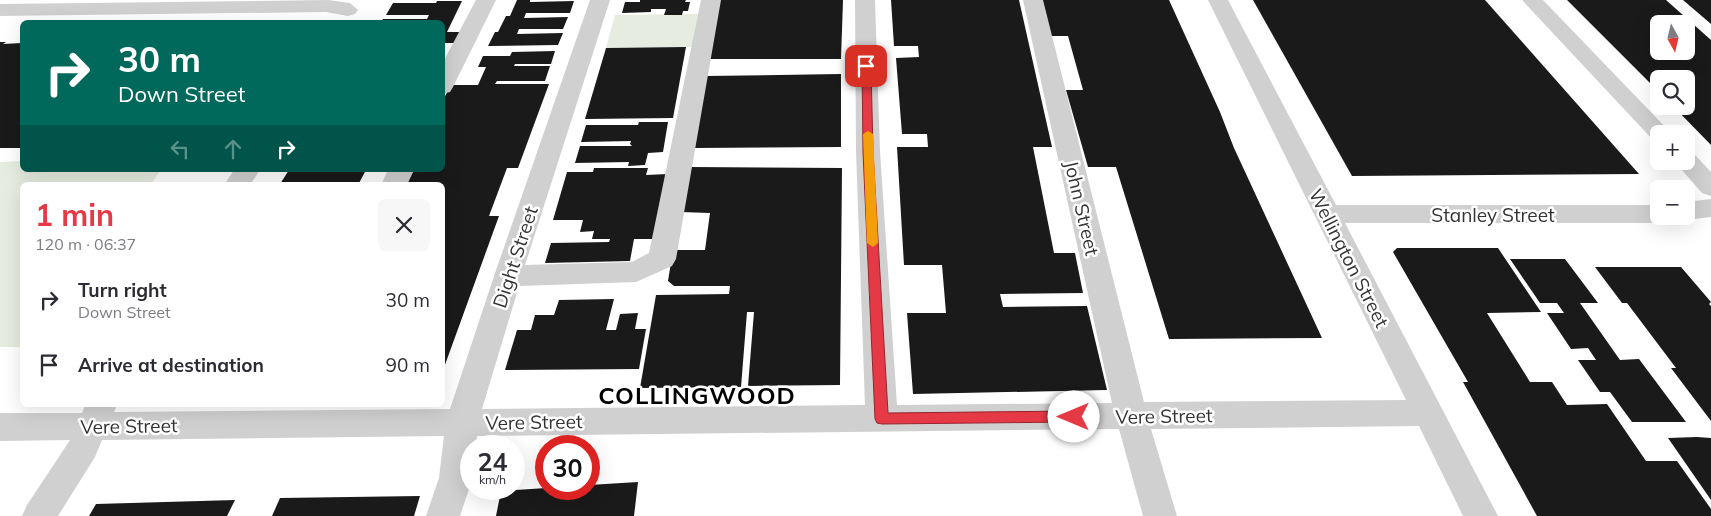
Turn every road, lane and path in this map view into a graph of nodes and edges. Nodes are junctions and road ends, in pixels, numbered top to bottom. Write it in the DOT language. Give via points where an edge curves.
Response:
graph roads {
  1 [pos="367,0"];
  2 [pos="486,0"];
  3 [pos="600,0"];
  4 [pos="711,0"];
  5 [pos="865,0"];
  6 [pos="1033,0"];
  7 [pos="1218,0"];
  8 [pos="1532,0"];
  9 [pos="41,4"];
  10 [pos="163,4"];
  11 [pos="0,10"];
  12 [pos="347,16"];
  13 [pos="445,81"];
  14 [pos="1651,125"];
  15 [pos="1695,170"];
  16 [pos="1711,187"];
  17 [pos="1711,208"];
  18 [pos="1695,210"];
  19 [pos="1327,214"];
  20 [pos="1650,214"];
  21 [pos="508,276"];
  22 [pos="1428,413"];
  23 [pos="279,415"];
  24 [pos="81,416"];
  25 [pos="1131,416"];
  26 [pos="882,419"];
  27 [pos="462,423"];
  28 [pos="0,427"];
  29 [pos="39,516"];
  30 [pos="443,516"];
  31 [pos="1160,516"];
  32 [pos="1480,516"];
  1 -- 12 [label="street"];
  2 -- 13 [label="street"];
  3 -- 21 [label="street, Dight Street"];
  4 -- 21 [label="street" via="662,259 636,272"];
  5 -- 26 [label="street" via="868,152"];
  6 -- 25 [label="street, John Street"];
  7 -- 19 [label="street, Wellington Street"];
  8 -- 14 [label="street"];
  9 -- 10 [label="street"];
  9 -- 11 [label="street"];
  10 -- 12 [label="street" via="343,7"];
  15 -- 16 [label="street"];
  17 -- 18 [label="street"];
  19 -- 20 [label="street, Stanley Street"];
  19 -- 22 [label="street, Wellington Street"];
  21 -- 27 [label="street, Dight Street"];
  22 -- 25 [label="street, Vere Street"];
  22 -- 32 [label="street, Wellington Street"];
  23 -- 24 [label="street, Vere Street"];
  23 -- 27 [label="street, Vere Street"];
  24 -- 28 [label="street, Vere Street"];
  24 -- 29 [label="street" via="83,447"];
  25 -- 26 [label="street, Vere Street"];
  25 -- 31 [label="street, John Street"];
  26 -- 27 [label="street, Vere Street"];
  27 -- 30 [label="street, Dight Street" via="456,478"];
}
